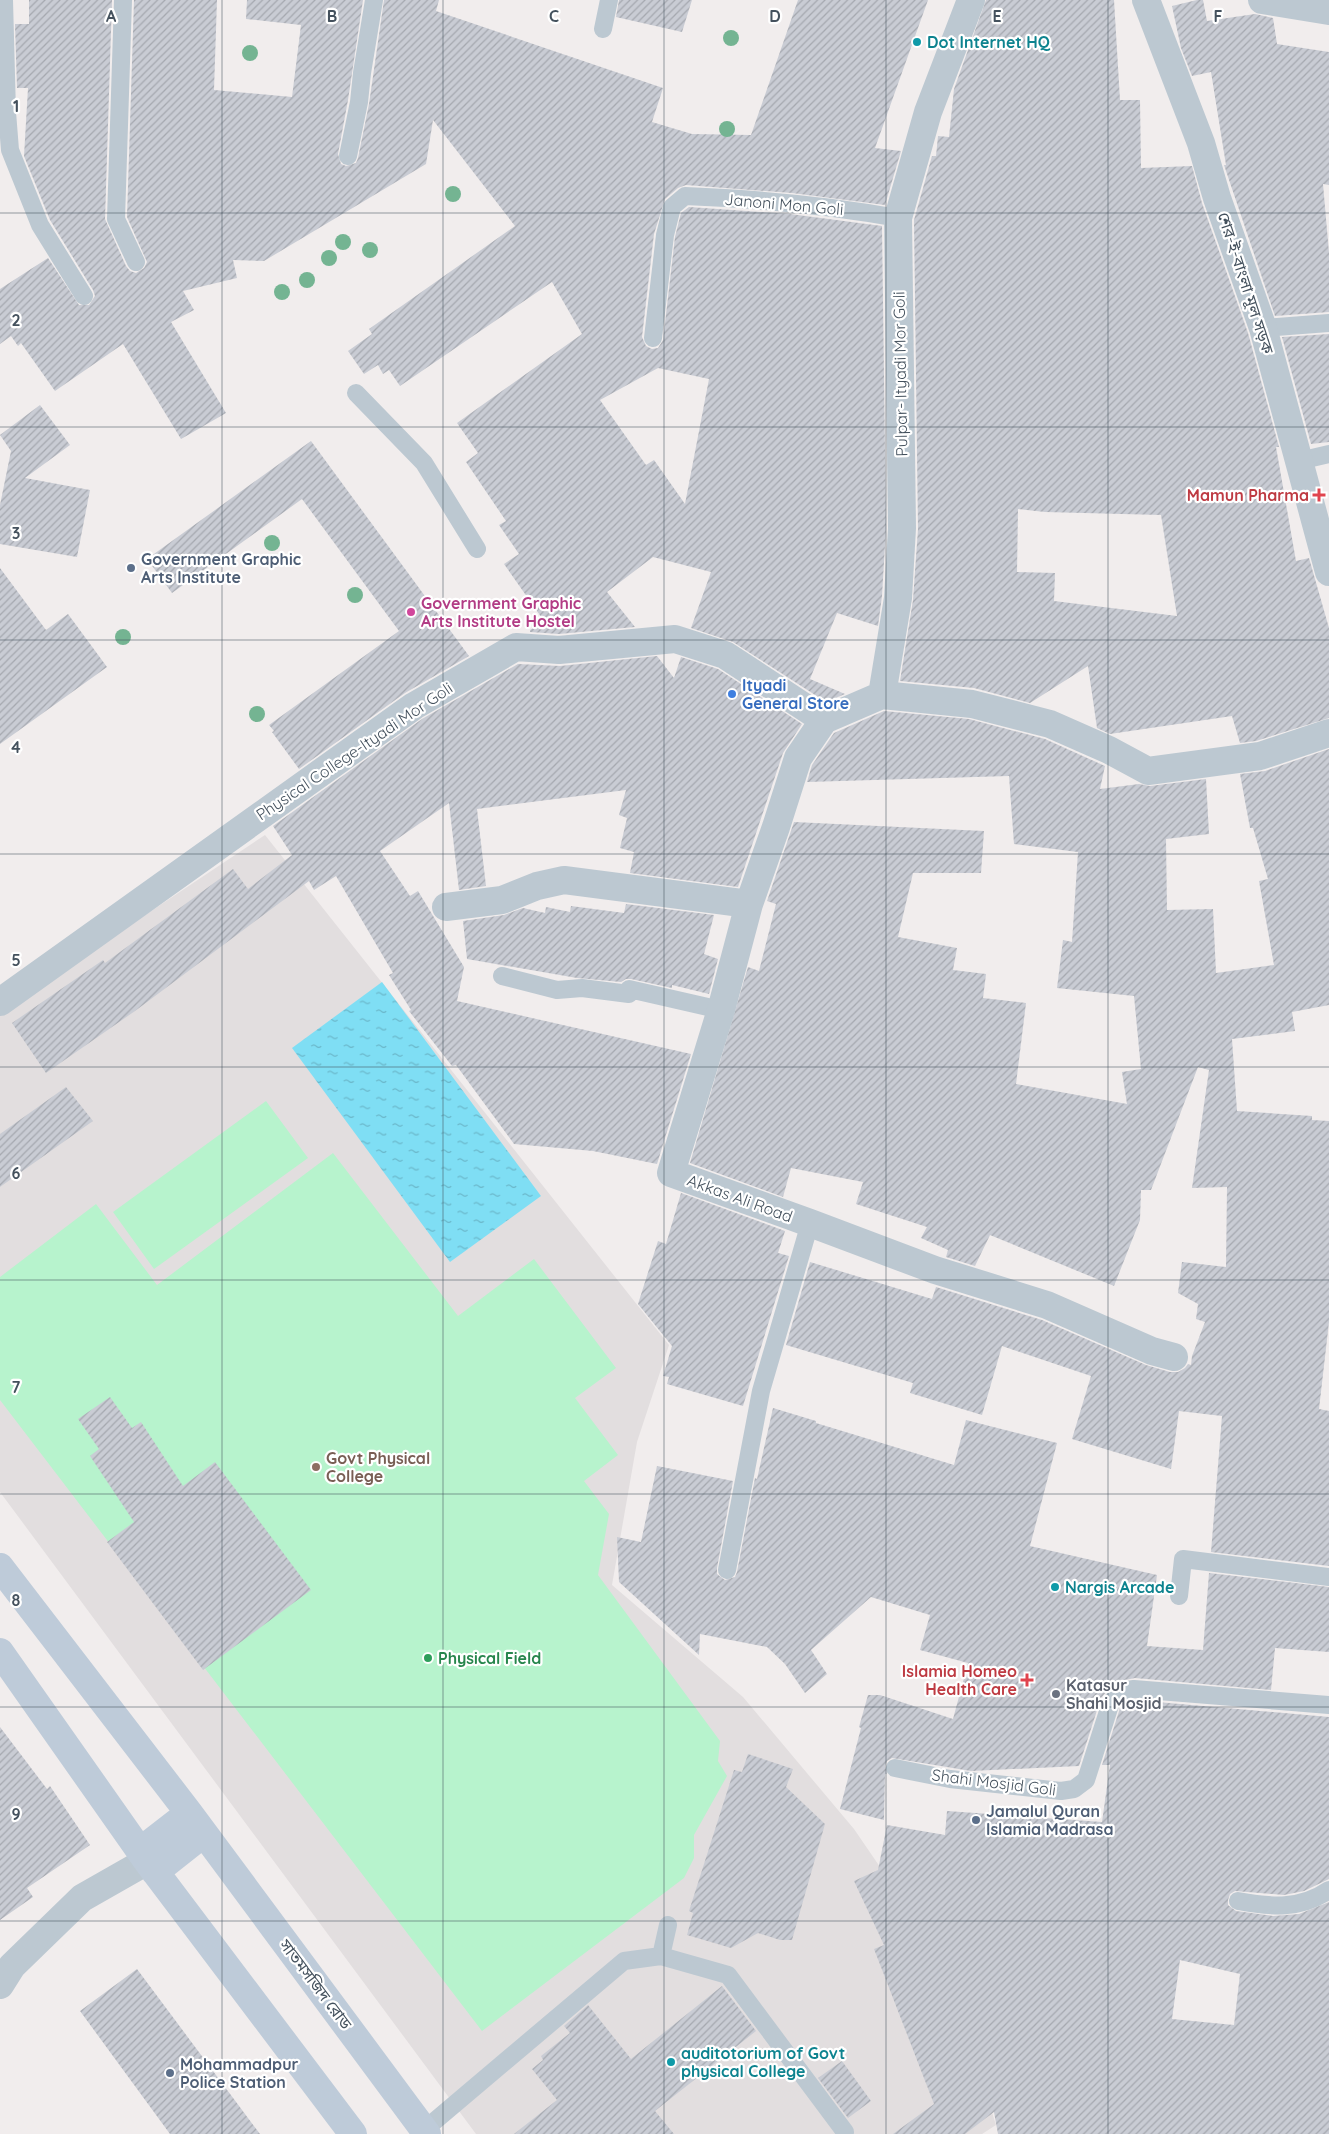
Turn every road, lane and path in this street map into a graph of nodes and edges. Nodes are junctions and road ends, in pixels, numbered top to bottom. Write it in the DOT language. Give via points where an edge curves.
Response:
graph roads {
  1 [pos="4,0"];
  2 [pos="123,0"];
  3 [pos="374,0"];
  4 [pos="609,0"];
  5 [pos="970,0"];
  6 [pos="1146,0"];
  7 [pos="1262,0"];
  8 [pos="1329,11"];
  9 [pos="603,29"];
  10 [pos="348,156"];
  11 [pos="898,218"];
  12 [pos="136,262"];
  13 [pos="84,296"];
  14 [pos="1329,323"];
  15 [pos="1263,328"];
  16 [pos="653,338"];
  17 [pos="356,393"];
  18 [pos="1329,454"];
  19 [pos="1299,461"];
  20 [pos="477,550"];
  21 [pos="1329,572"];
  22 [pos="882,694"];
  23 [pos="824,720"];
  24 [pos="1329,733"];
  25 [pos="749,904"];
  26 [pos="446,907"];
  27 [pos="502,976"];
  28 [pos="0,1002"];
  29 [pos="721,1010"];
  30 [pos="810,1222"];
  31 [pos="1174,1357"];
  32 [pos="0,1567"];
  33 [pos="727,1570"];
  34 [pos="1329,1577"];
  35 [pos="1179,1596"];
  36 [pos="0,1652"];
  37 [pos="1329,1705"];
  38 [pos="895,1768"];
  39 [pos="196,1824"];
  40 [pos="147,1861"];
  41 [pos="1329,1890"];
  42 [pos="1238,1901"];
  43 [pos="668,1925"];
  44 [pos="661,1956"];
  45 [pos="0,1985"];
  46 [pos="425,2132"];
  47 [pos="845,2132"];
  48 [pos="353,2134"];
  1 -- 13 [label="lane" via="10,150 40,225"];
  2 -- 12 [label="lane" via="116,219"];
  3 -- 10 [label="lane" via="360,102"];
  4 -- 9 [label="lane"];
  5 -- 11 [label="street, Pulpar- Ityadi Mor Goli" via="928,112"];
  6 -- 15 [label="street, শের-ই-বাংলা মূল সড়ক" via="1200,143"];
  7 -- 8 [label="street"];
  11 -- 16 [label="lane, Janoni Mon Goli" via="856,210 751,199 684,196 672,207 665,235"];
  11 -- 22 [label="street, Pulpar- Ityadi Mor Goli" via="902,528 898,598"];
  14 -- 15 [label="lane"];
  15 -- 19 [label="street, শের-ই-বাংলা মূল সড়ক"];
  17 -- 20 [label="lane" via="424,463"];
  18 -- 19 [label="lane"];
  19 -- 21 [label="street, শের-ই-বাংলা মূল সড়ক"];
  22 -- 23 [label="street"];
  22 -- 24 [label="street" via="972,704 1050,724 1148,770 1260,756"];
  23 -- 25 [label="street, Akkas Ali Road" via="798,758"];
  23 -- 28 [label="street, Physical College-Ityadi Mor Goli" via="726,654 675,639 559,650 516,647 414,706"];
  25 -- 26 [label="street" via="564,880 537,886 502,900"];
  25 -- 29 [label="street, Akkas Ali Road"];
  27 -- 29 [label="lane" via="558,990 582,988 629,994 629,989"];
  29 -- 30 [label="street, Akkas Ali Road" via="671,1173"];
  30 -- 31 [label="street, Akkas Ali Road" via="935,1270 1047,1305 1152,1351"];
  30 -- 33 [label="lane" via="761,1391"];
  32 -- 39 [label="main road, সাতমসজিদ রোড"];
  34 -- 35 [label="lane" via="1183,1560"];
  36 -- 40 [label="main road"];
  37 -- 38 [label="lane, Shahi Mosjid Goli" via="1134,1689 1122,1691 1111,1702 1086,1780 1074,1789 1061,1791 950,1779"];
  39 -- 40 [label="main road"];
  39 -- 46 [label="main road, সাতমসজিদ রোড"];
  40 -- 45 [label="street" via="82,1898 12,1966"];
  40 -- 48 [label="main road"];
  41 -- 42 [label="lane" via="1310,1902 1290,1906 1263,1906"];
  43 -- 44 [label="lane"];
  44 -- 46 [label="lane" via="624,1961"];
  44 -- 47 [label="lane" via="728,1975"];
}
